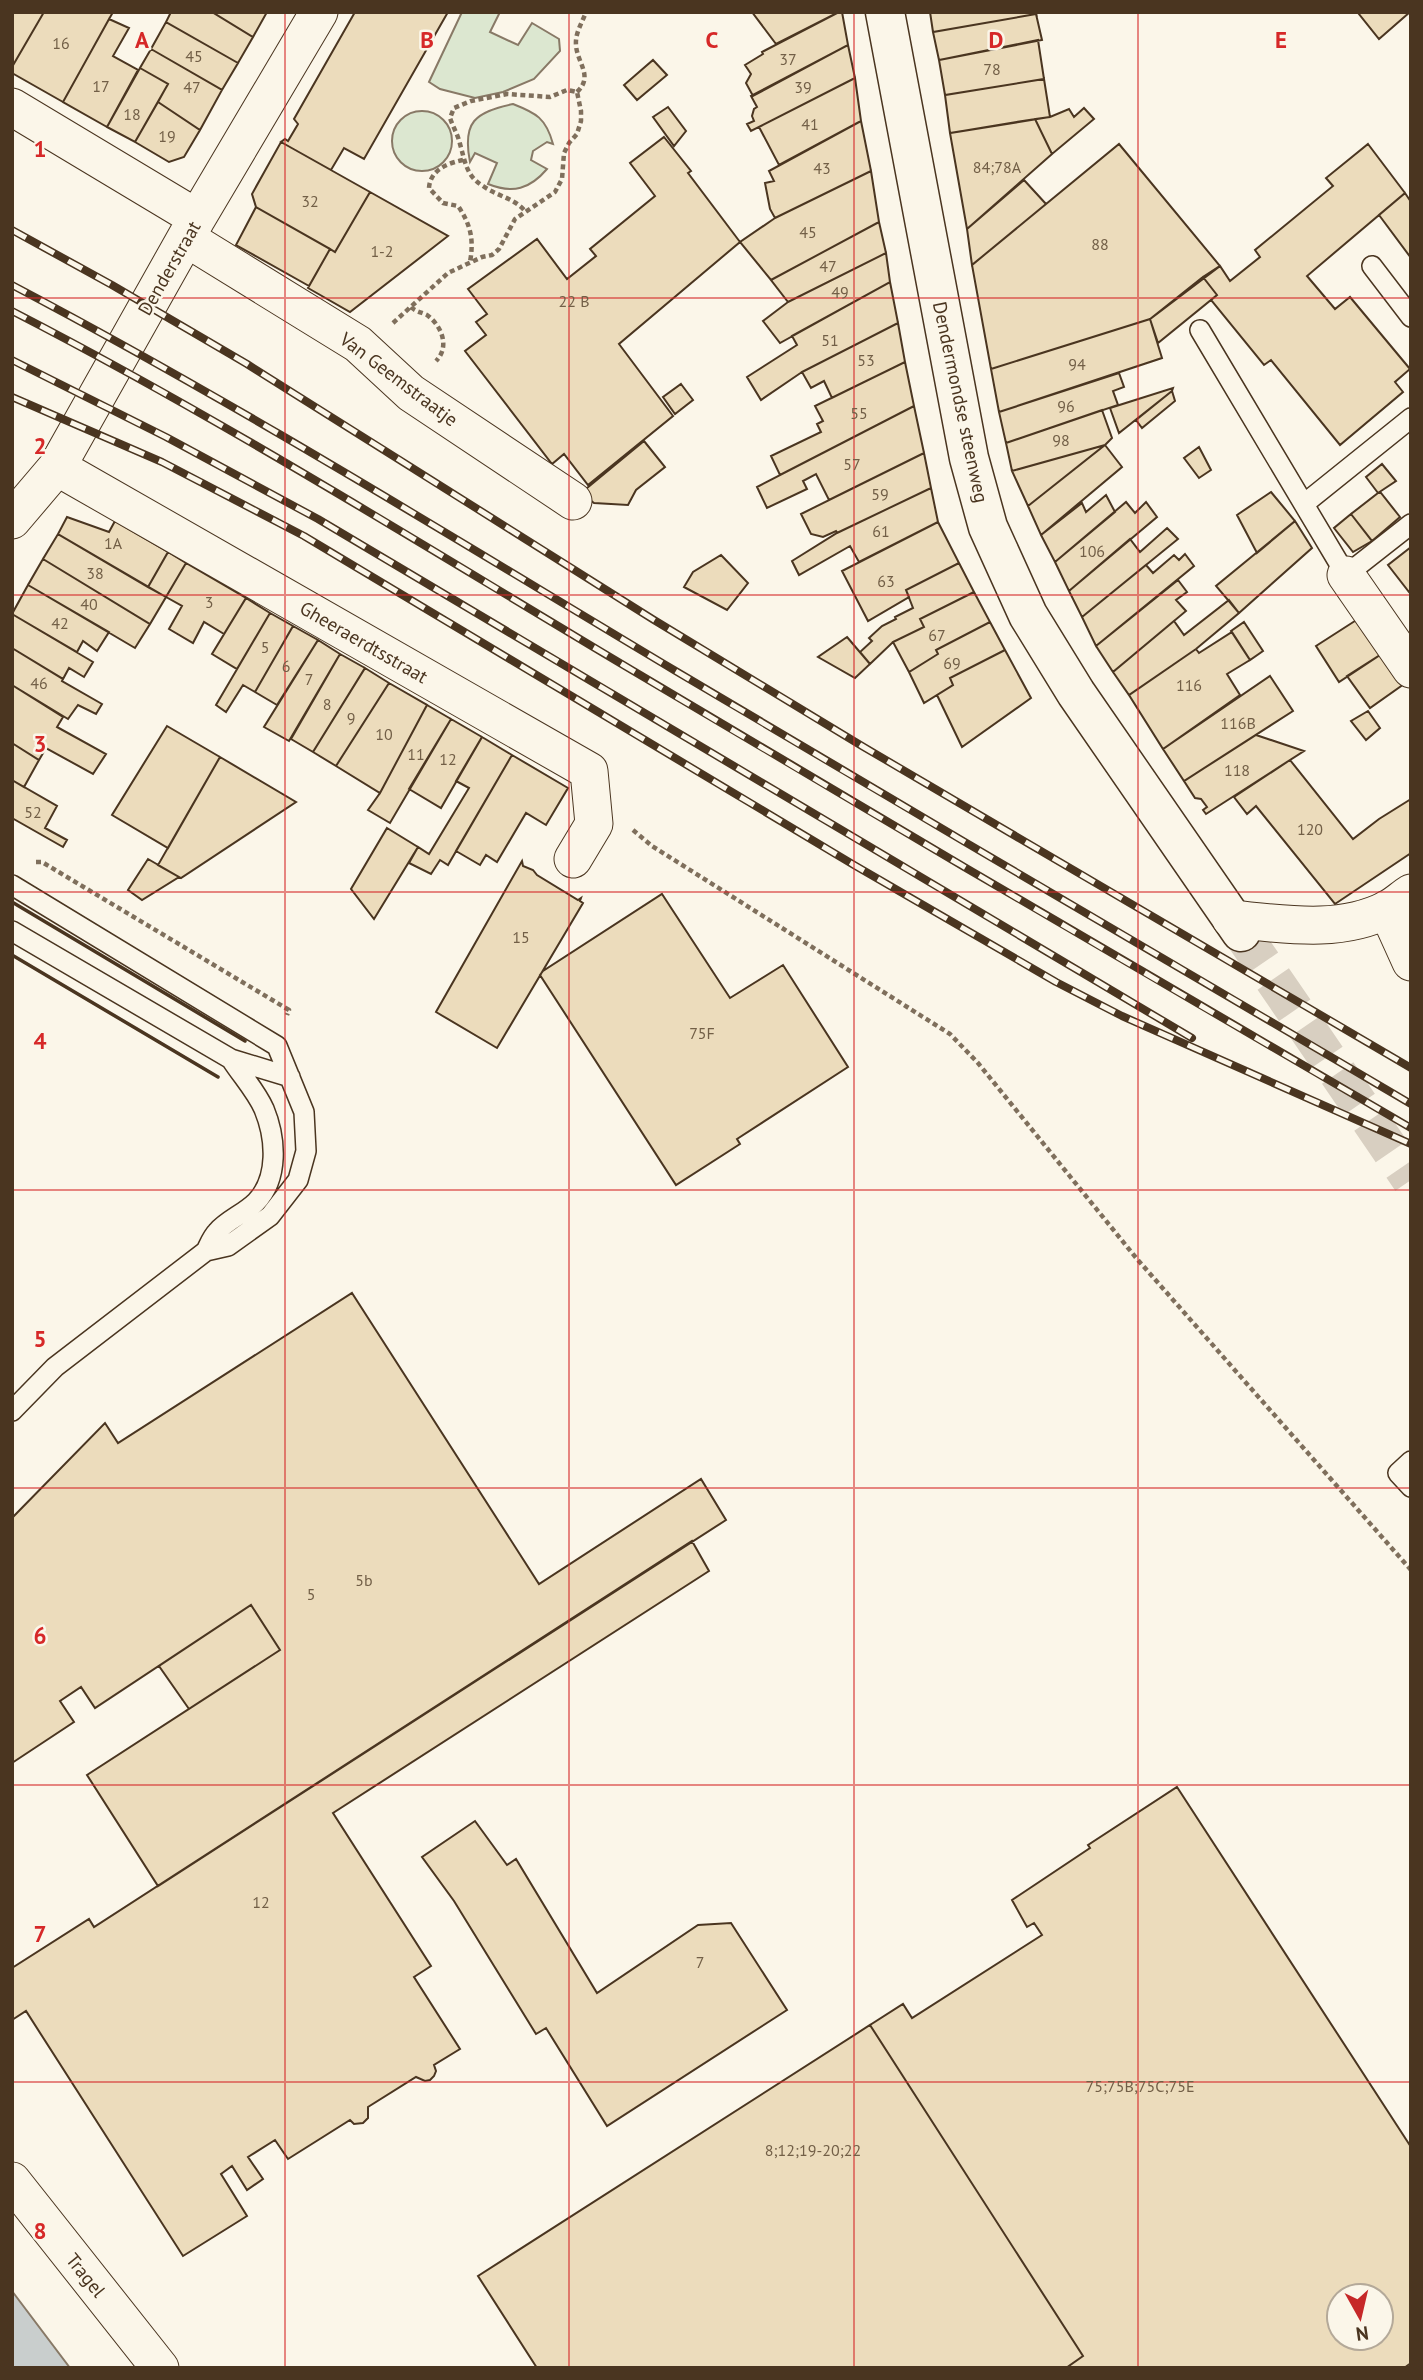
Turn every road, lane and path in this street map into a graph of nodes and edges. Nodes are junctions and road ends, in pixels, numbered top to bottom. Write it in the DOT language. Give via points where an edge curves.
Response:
graph roads {
  1 [pos="320,12"];
  2 [pos="586,12"];
  3 [pos="885,12"];
  4 [pos="577,92"];
  5 [pos="12,107"];
  6 [pos="463,160"];
  7 [pos="525,211"];
  8 [pos="191,228"];
  9 [pos="470,262"];
  10 [pos="1372,266"];
  11 [pos="411,307"];
  12 [pos="1411,317"];
  13 [pos="1200,330"];
  14 [pos="366,351"];
  15 [pos="404,387"];
  16 [pos="1411,418"];
  17 [pos="57,467"];
  18 [pos="573,501"];
  19 [pos="1304,504"];
  20 [pos="12,520"];
  21 [pos="1411,524"];
  22 [pos="1346,575"];
  23 [pos="1411,669"];
  24 [pos="626,825"];
  25 [pos="573,859"];
  26 [pos="12,885"];
  27 [pos="1399,901"];
  28 [pos="1236,925"];
  29 [pos="12,931"];
  30 [pos="1411,962"];
  31 [pos="231,1059"];
  32 [pos="290,1077"];
  33 [pos="206,1251"];
  34 [pos="12,1411"];
  35 [pos="1411,1461"];
  36 [pos="1411,1487"];
  37 [pos="1411,1570"];
  38 [pos="12,2181"];
  39 [pos="160,2368"];
  1 -- 8 [label="street, Denderstraat"];
  2 -- 4 [label="path" via="575,44 586,75"];
  3 -- 28 [label="street, Dendermondse steenweg" via="969,458 988,527 1028,615 1076,693"];
  4 -- 6 [label="path" via="568,90 550,97 507,94 454,108 450,118"];
  4 -- 7 [label="path" via="581,121 564,153 562,179 555,192"];
  5 -- 8 [label="street, Van Geemstraatje"];
  6 -- 7 [label="path" via="481,186 512,199"];
  6 -- 9 [label="path" via="450,162 436,173 429,188 443,204 458,206 464,215 473,236"];
  7 -- 9 [label="path" via="515,219 499,249"];
  8 -- 14 [label="street, Van Geemstraatje"];
  8 -- 17 [label="street, Denderstraat"];
  9 -- 11 [label="path" via="448,273"];
  10 -- 12 [label="lane"];
  11 -- 14 [label="path"];
  11 -- 15 [label="path" via="432,320 444,345 440,357"];
  13 -- 19 [label="lane"];
  14 -- 15 [label="street, Van Geemstraatje"];
  15 -- 18 [label="street, Van Geemstraatje"];
  16 -- 19 [label="lane"];
  17 -- 20 [label="street, Denderstraat"];
  17 -- 25 [label="street, Gheeraerdtsstraat" via="589,771 594,824"];
  19 -- 22 [label="lane"];
  21 -- 22 [label="lane"];
  22 -- 23 [label="street"];
  24 -- 37 [label="path" via="652,846 950,1034 1137,1259"];
  26 -- 32 [label="lane" via="277,1046"];
  27 -- 28 [label="street" via="1348,922 1304,927"];
  27 -- 30 [label="street"];
  29 -- 31 [label="lane"];
  31 -- 32 [label="lane"];
  31 -- 33 [label="lane" via="264,1110 273,1144 272,1166 254,1204 216,1233"];
  32 -- 33 [label="lane" via="304,1112 307,1137 298,1180 270,1216 228,1246"];
  33 -- 34 [label="lane" via="55,1367"];
  35 -- 36 [label="lane" via="1398,1473"];
  38 -- 39 [label="street, Tragel"];
}
